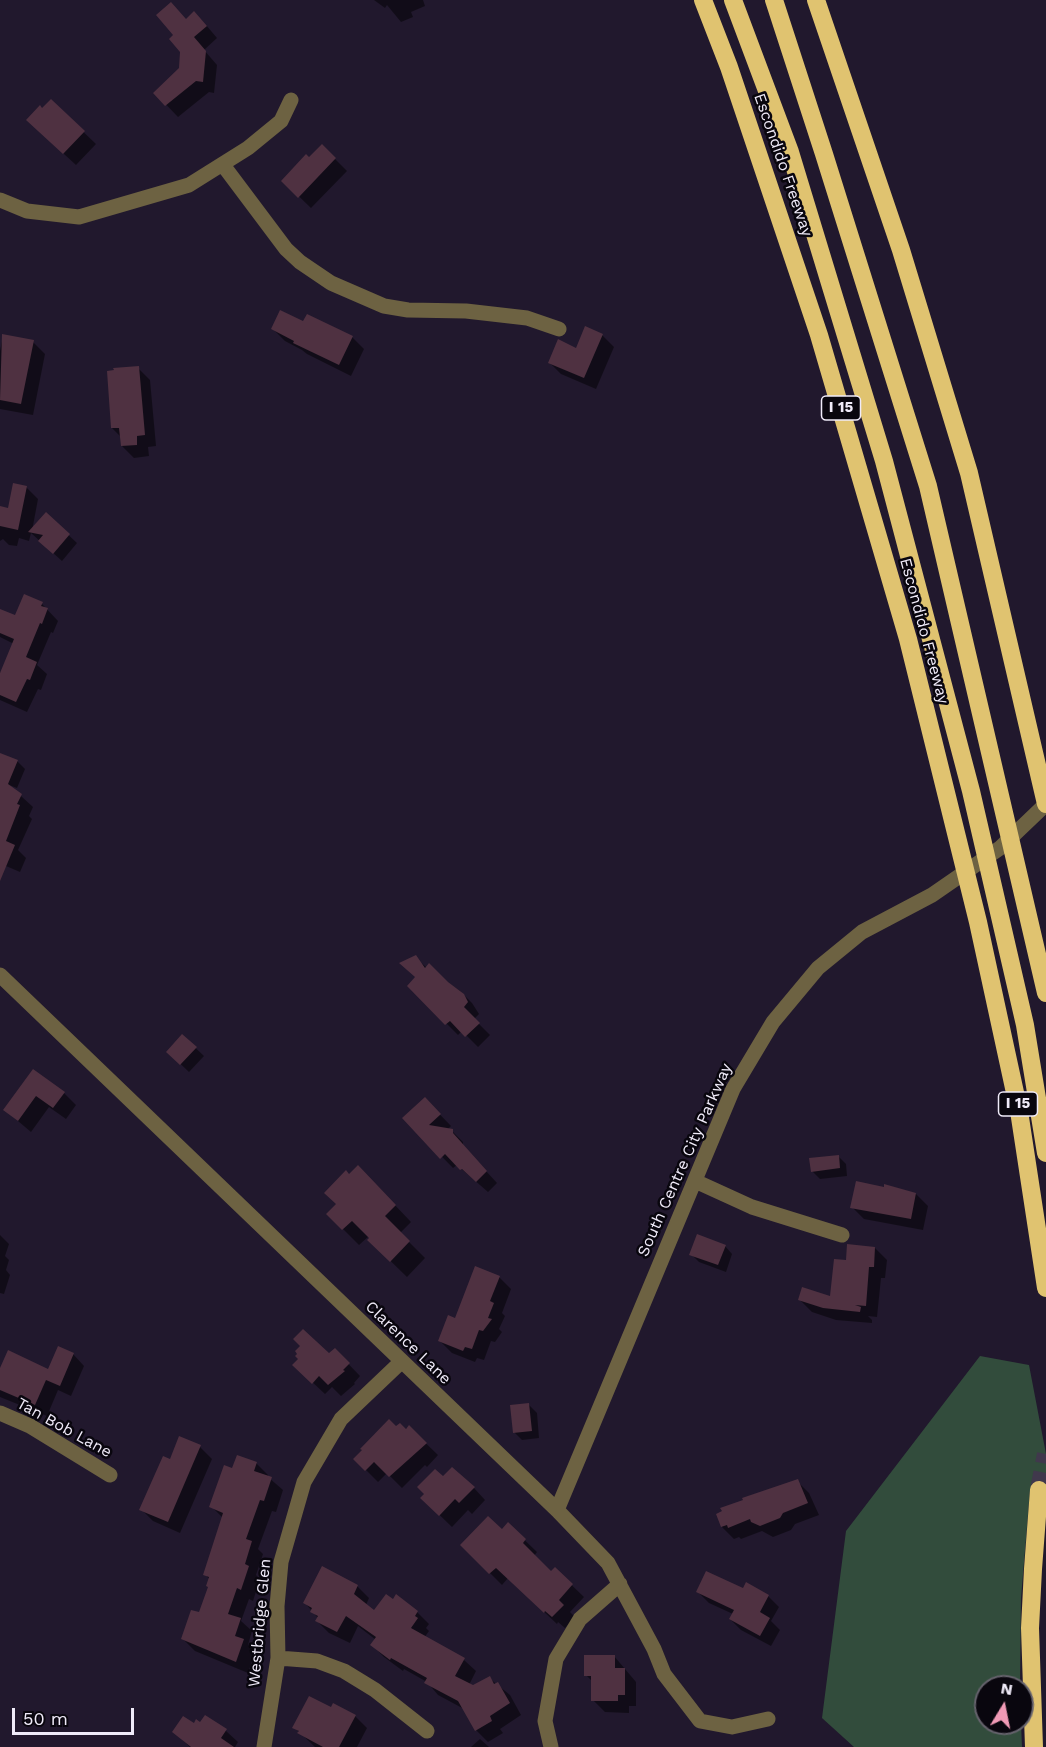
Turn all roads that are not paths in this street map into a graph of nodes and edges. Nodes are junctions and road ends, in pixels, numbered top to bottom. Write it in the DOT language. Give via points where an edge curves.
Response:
graph roads {
  1 [pos="704,0"];
  2 [pos="733,0"];
  3 [pos="774,0"];
  4 [pos="816,0"];
  5 [pos="291,100"];
  6 [pos="223,165"];
  7 [pos="0,200"];
  8 [pos="559,329"];
  9 [pos="1046,804"];
  10 [pos="1,980"];
  11 [pos="1046,993"];
  12 [pos="1046,1153"];
  13 [pos="695,1181"];
  14 [pos="842,1235"];
  15 [pos="1046,1288"];
  16 [pos="402,1361"];
  17 [pos="0,1413"];
  18 [pos="110,1474"];
  19 [pos="1040,1490"];
  20 [pos="557,1510"];
  21 [pos="620,1584"];
  22 [pos="278,1658"];
  23 [pos="768,1719"];
  24 [pos="427,1731"];
  25 [pos="264,1747"];
  26 [pos="551,1747"];
  27 [pos="1034,1747"];
  1 -- 15 [label="highway, Escondido Freeway / I 15" via="819,334 908,639 978,921 1019,1111"];
  2 -- 12 [label="highway" via="790,152 884,461 971,792 1025,1025"];
  3 -- 11 [label="highway" via="928,486"];
  4 -- 9 [label="highway" via="901,250 969,473"];
  5 -- 6 [label="street" via="281,121"];
  6 -- 7 [label="street" via="189,185 78,217 27,211"];
  6 -- 8 [label="street" via="286,249 331,283 384,306 527,318"];
  9 -- 13 [label="street, South Centre City Parkway" via="1000,848 933,895 862,932 818,968 773,1022 734,1089"];
  10 -- 16 [label="street, Clarence Lane"];
  13 -- 14 [label="street" via="752,1207"];
  13 -- 20 [label="street, South Centre City Parkway"];
  16 -- 20 [label="street, Clarence Lane"];
  16 -- 22 [label="street, Westbridge Glen" via="341,1419 304,1482 281,1562"];
  17 -- 18 [label="street, Tan Bob Lane" via="30,1426"];
  19 -- 27 [label="highway" via="1030,1628"];
  20 -- 21 [label="street, Clarence Lane" via="608,1563"];
  21 -- 23 [label="street, Clarence Lane" via="664,1674 700,1721 732,1727"];
  21 -- 26 [label="street" via="580,1619 556,1659 545,1721"];
  22 -- 24 [label="street" via="317,1661 344,1671"];
  22 -- 25 [label="street, Westbridge Glen"];
}
